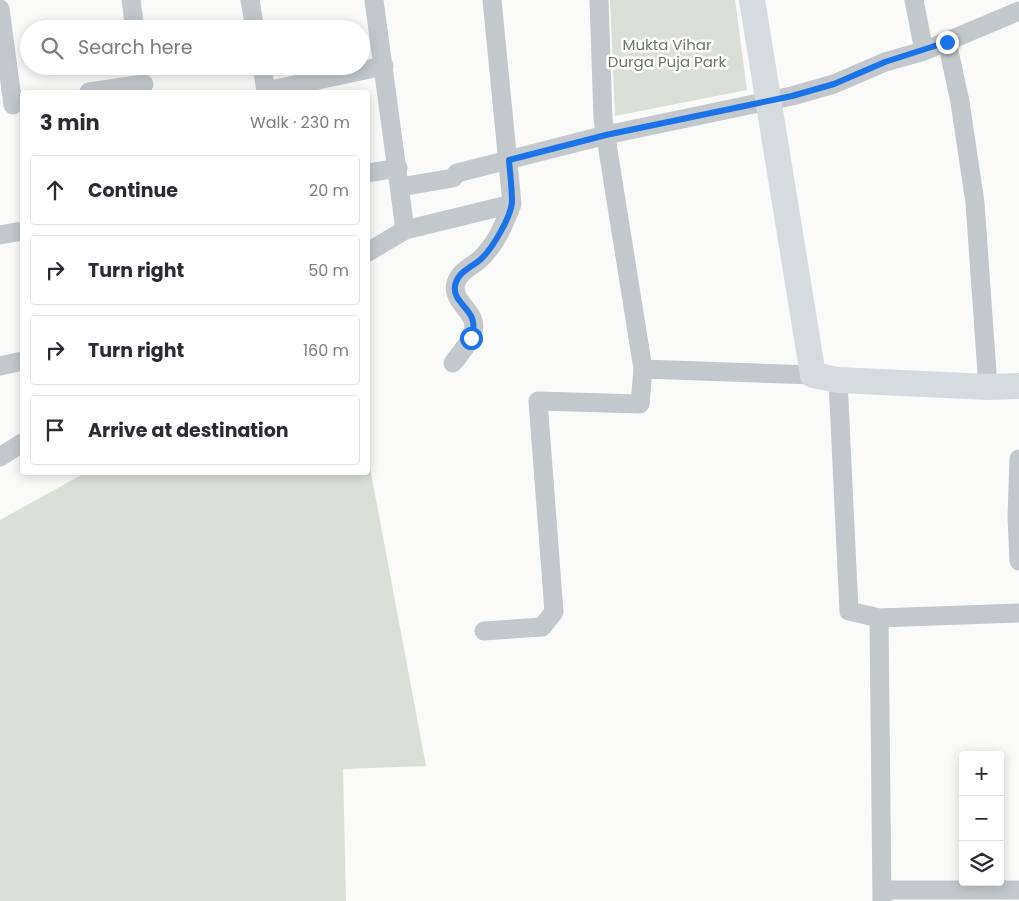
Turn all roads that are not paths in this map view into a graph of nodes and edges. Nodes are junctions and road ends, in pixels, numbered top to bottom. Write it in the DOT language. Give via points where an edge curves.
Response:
graph roads {
  1 [pos="131,0"];
  2 [pos="250,0"];
  3 [pos="374,0"];
  4 [pos="492,0"];
  5 [pos="599,0"];
  6 [pos="752,0"];
  7 [pos="914,0"];
  8 [pos="0,9"];
  9 [pos="1019,11"];
  10 [pos="134,20"];
  11 [pos="253,20"];
  12 [pos="947,42"];
  13 [pos="924,51"];
  14 [pos="384,66"];
  15 [pos="370,69"];
  16 [pos="262,75"];
  17 [pos="341,75"];
  18 [pos="143,81"];
  19 [pos="99,90"];
  20 [pos="261,90"];
  21 [pos="270,90"];
  22 [pos="768,102"];
  23 [pos="12,105"];
  24 [pos="606,135"];
  25 [pos="509,160"];
  26 [pos="398,168"];
  27 [pos="370,173"];
  28 [pos="400,187"];
  29 [pos="512,204"];
  30 [pos="406,230"];
  31 [pos="20,231"];
  32 [pos="0,235"];
  33 [pos="370,251"];
  34 [pos="20,361"];
  35 [pos="453,363"];
  36 [pos="0,366"];
  37 [pos="643,369"];
  38 [pos="813,375"];
  39 [pos="838,380"];
  40 [pos="1019,386"];
  41 [pos="988,387"];
  42 [pos="20,444"];
  43 [pos="0,457"];
  44 [pos="1019,459"];
  45 [pos="1018,517"];
  46 [pos="1019,561"];
  47 [pos="1019,613"];
  48 [pos="879,618"];
  49 [pos="484,630"];
  50 [pos="1019,890"];
  51 [pos="882,896"];
  1 -- 10 [label="street"];
  2 -- 11 [label="street"];
  3 -- 14 [label="street"];
  4 -- 25 [label="street"];
  5 -- 24 [label="street"];
  6 -- 22 [label="street"];
  7 -- 13 [label="street"];
  8 -- 23 [label="street"];
  9 -- 12 [label="street"];
  12 -- 13 [label="street"];
  12 -- 41 [label="street" via="960,102 975,203"];
  13 -- 22 [label="street" via="885,62 834,84"];
  14 -- 15 [label="street"];
  14 -- 26 [label="street"];
  16 -- 20 [label="street"];
  17 -- 21 [label="street"];
  18 -- 19 [label="street"];
  22 -- 24 [label="street"];
  22 -- 38 [label="street"];
  24 -- 25 [label="street"];
  24 -- 37 [label="street"];
  25 -- 28 [label="street" via="457,172 454,178"];
  25 -- 29 [label="street"];
  26 -- 27 [label="street"];
  26 -- 28 [label="street"];
  28 -- 30 [label="street"];
  29 -- 30 [label="street"];
  29 -- 35 [label="street" via="491,247 480,260 462,272 455,287 474,324 471,338"];
  30 -- 33 [label="street"];
  31 -- 32 [label="street"];
  34 -- 36 [label="street"];
  37 -- 38 [label="street"];
  37 -- 49 [label="street" via="640,404 538,401 554,612 542,626"];
  38 -- 39 [label="street"];
  39 -- 41 [label="street"];
  39 -- 48 [label="street" via="849,611"];
  40 -- 41 [label="street"];
  42 -- 43 [label="street"];
  44 -- 45 [label="street"];
  45 -- 46 [label="street"];
  47 -- 48 [label="street"];
  48 -- 51 [label="street"];
  50 -- 51 [label="street"];
}
